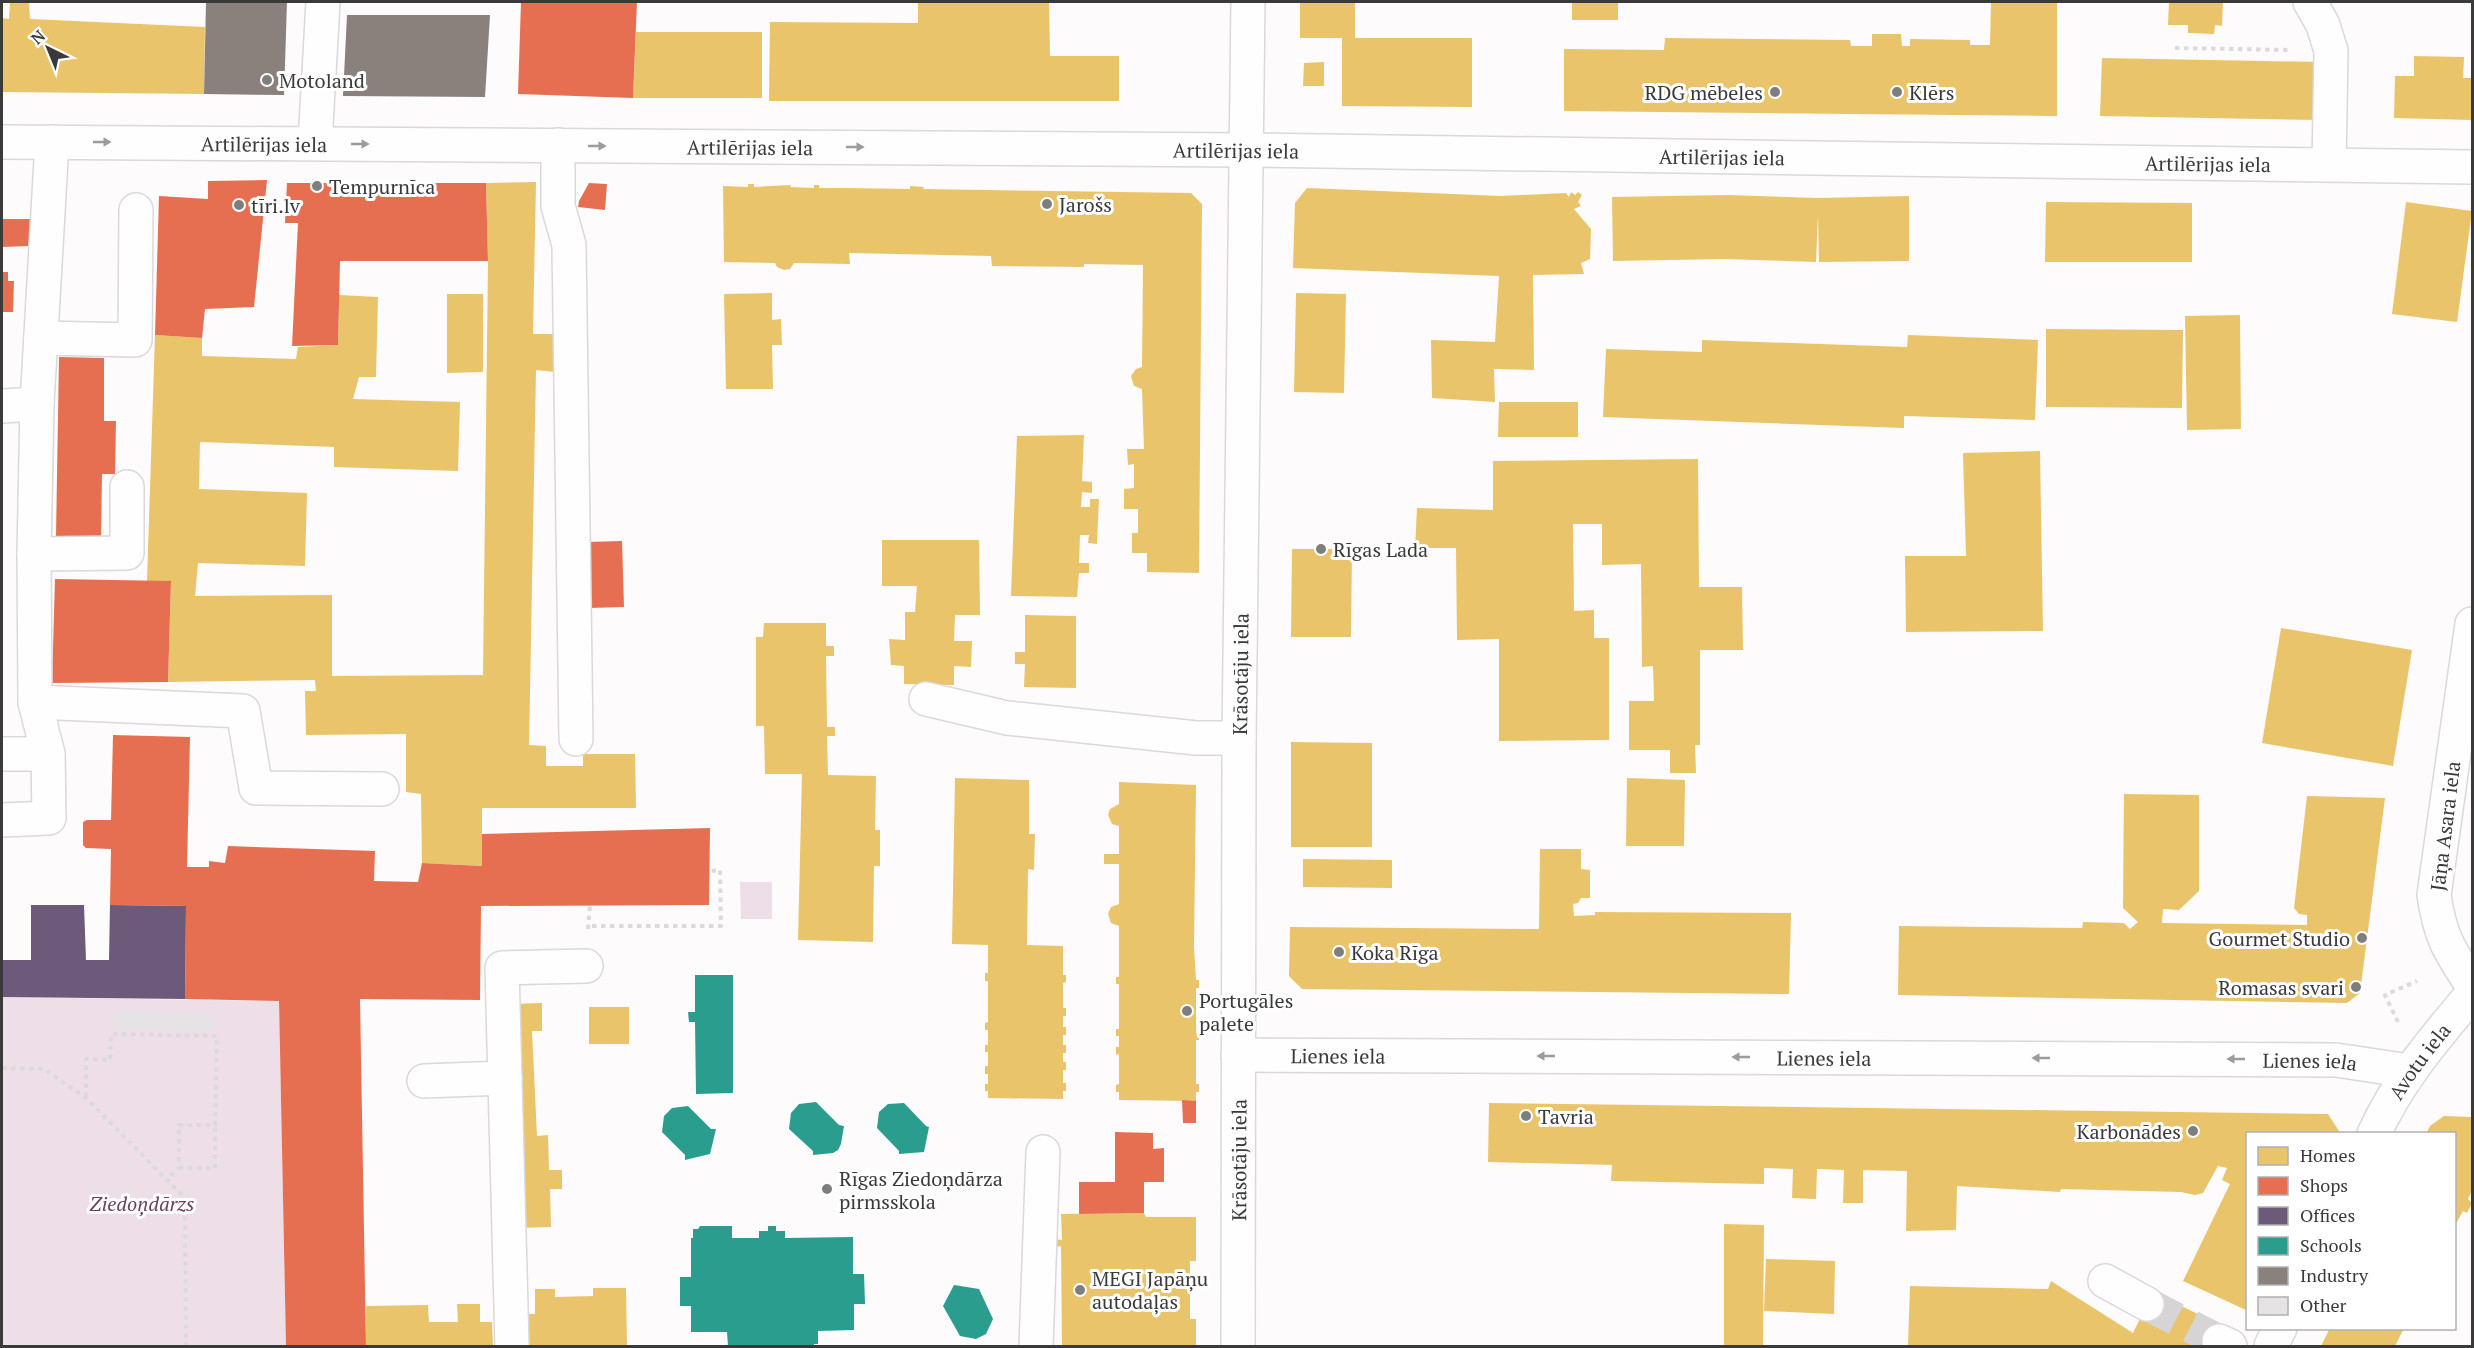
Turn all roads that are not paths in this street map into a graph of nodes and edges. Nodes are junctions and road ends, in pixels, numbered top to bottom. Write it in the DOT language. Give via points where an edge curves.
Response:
graph roads {
  1 [pos="322,2"];
  2 [pos="1248,2"];
  3 [pos="2310,2"];
  4 [pos="2,142"];
  5 [pos="52,142"];
  6 [pos="315,143"];
  7 [pos="558,145"];
  8 [pos="1246,150"];
  9 [pos="2329,164"];
  10 [pos="2472,167"];
  11 [pos="136,210"];
  12 [pos="41,338"];
  13 [pos="38,404"];
  14 [pos="2,406"];
  15 [pos="127,487"];
  16 [pos="34,554"];
  17 [pos="2472,624"];
  18 [pos="926,699"];
  19 [pos="35,702"];
  20 [pos="1239,738"];
  21 [pos="576,739"];
  22 [pos="2,754"];
  23 [pos="48,754"];
  24 [pos="382,789"];
  25 [pos="2,820"];
  26 [pos="586,966"];
  27 [pos="2472,985"];
  28 [pos="2472,994"];
  29 [pos="1238,1055"];
  30 [pos="2409,1071"];
  31 [pos="505,1078"];
  32 [pos="424,1081"];
  33 [pos="2374,1132"];
  34 [pos="1043,1152"];
  35 [pos="2104,1281"];
  36 [pos="2147,1304"];
  37 [pos="2280,1330"];
  38 [pos="512,1347"];
  39 [pos="1036,1347"];
  40 [pos="1238,1347"];
  41 [pos="2271,1347"];
  1 -- 6 [label="street"];
  2 -- 8 [label="street, Krāsotāju iela"];
  3 -- 9 [label="street" via="2331,51"];
  4 -- 5 [label="street, Artilērijas iela"];
  5 -- 6 [label="street, Artilērijas iela, one-way"];
  5 -- 12 [label="street"];
  6 -- 7 [label="street, Artilērijas iela, one-way"];
  7 -- 8 [label="street, Artilērijas iela, one-way"];
  7 -- 21 [label="street" via="558,206 569,245"];
  8 -- 9 [label="street, Artilērijas iela"];
  8 -- 20 [label="street, Krāsotāju iela"];
  9 -- 10 [label="street, Artilērijas iela"];
  11 -- 12 [label="street" via="135,340"];
  12 -- 13 [label="street"];
  13 -- 14 [label="street"];
  13 -- 16 [label="street"];
  15 -- 16 [label="street" via="128,553"];
  16 -- 19 [label="street"];
  17 -- 27 [label="street, Jāņa Asara iela" via="2434,895 2446,943"];
  18 -- 20 [label="street" via="1006,718 1196,738"];
  19 -- 23 [label="street"];
  19 -- 24 [label="street" via="243,711 256,788"];
  20 -- 29 [label="street, Krāsotāju iela"];
  22 -- 23 [label="street"];
  23 -- 25 [label="street" via="49,818"];
  26 -- 31 [label="street" via="502,968"];
  28 -- 30 [label="street, Avotu iela"];
  30 -- 29 [label="street, Lienes iela, one-way" via="2336,1060"];
  29 -- 40 [label="street, Krāsotāju iela"];
  30 -- 33 [label="street, Avotu iela"];
  31 -- 32 [label="street"];
  31 -- 38 [label="street"];
  34 -- 39 [label="street"];
  35 -- 36 [label="street"];
  37 -- 41 [label="street"];
}
